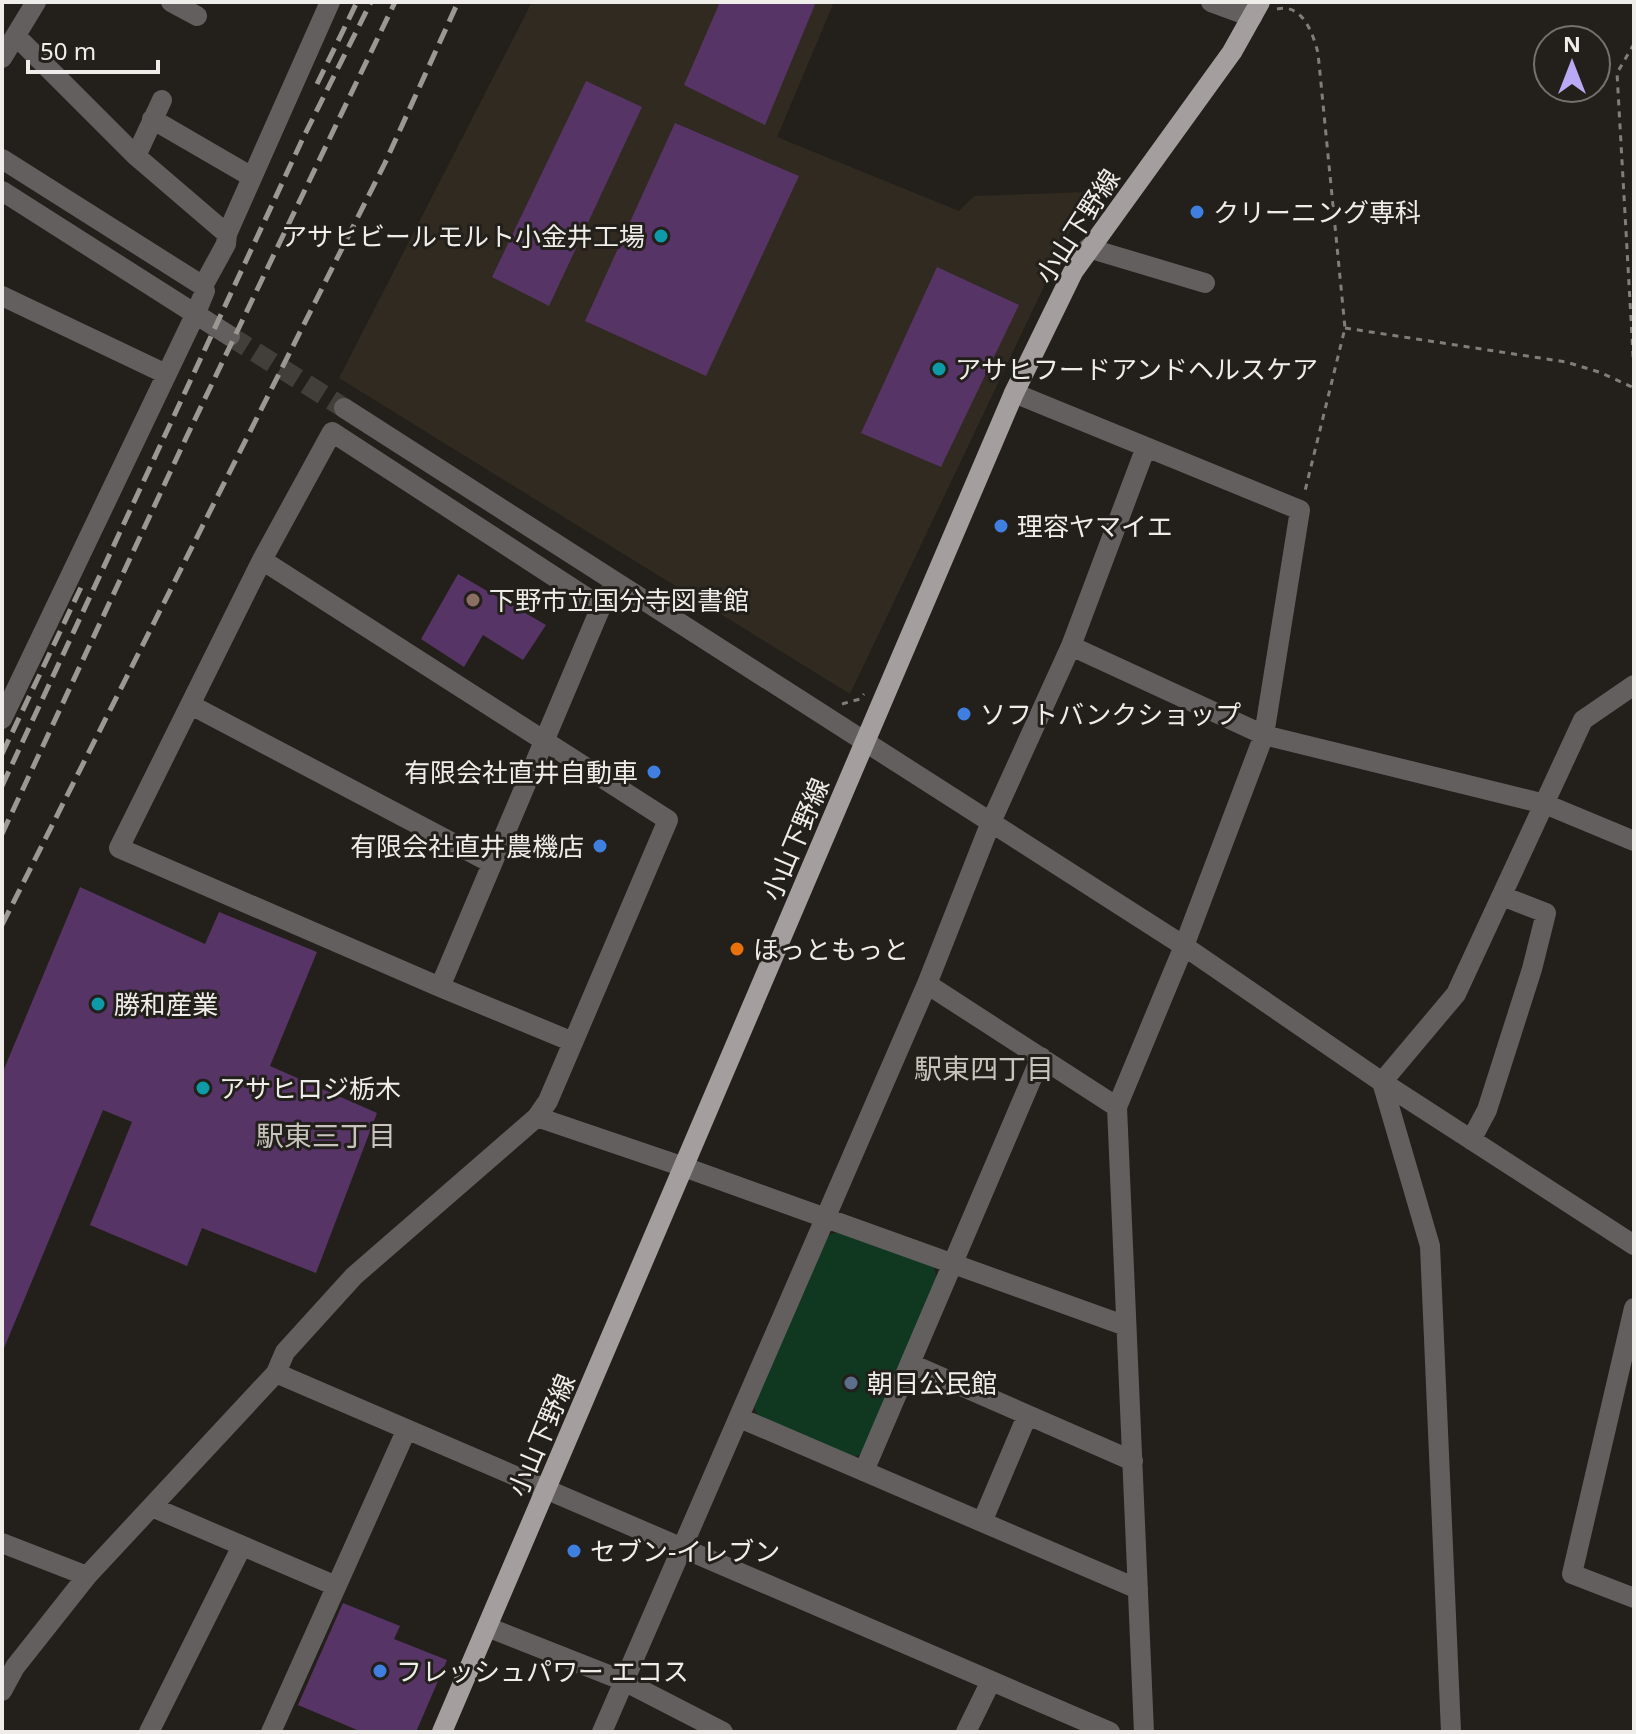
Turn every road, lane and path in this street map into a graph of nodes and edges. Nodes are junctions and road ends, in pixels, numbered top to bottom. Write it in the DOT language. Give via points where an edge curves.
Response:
graph roads {
  1 [pos="36,2"];
  2 [pos="171,2"];
  3 [pos="330,2"];
  4 [pos="1211,2"];
  5 [pos="1256,9"];
  6 [pos="197,16"];
  7 [pos="16,36"];
  8 [pos="1634,44"];
  9 [pos="2,58"];
  10 [pos="162,100"];
  11 [pos="152,119"];
  12 [pos="136,156"];
  13 [pos="2,159"];
  14 [pos="252,177"];
  15 [pos="2,191"];
  16 [pos="227,234"];
  17 [pos="1088,248"];
  18 [pos="1205,283"];
  19 [pos="203,286"];
  20 [pos="2,296"];
  21 [pos="195,315"];
  22 [pos="1345,328"];
  23 [pos="230,336"];
  24 [pos="1634,372"];
  25 [pos="166,374"];
  26 [pos="1634,388"];
  27 [pos="1014,393"];
  28 [pos="344,408"];
  29 [pos="1146,447"];
  30 [pos="1300,510"];
  31 [pos="262,560"];
  32 [pos="613,580"];
  33 [pos="601,607"];
  34 [pos="1071,646"];
  35 [pos="1634,685"];
  36 [pos="191,705"];
  37 [pos="2,719"];
  38 [pos="1264,735"];
  39 [pos="546,741"];
  40 [pos="865,741"];
  41 [pos="1545,804"];
  42 [pos="991,822"];
  43 [pos="1634,841"];
  44 [pos="491,863"];
  45 [pos="1502,896"];
  46 [pos="1184,946"];
  47 [pos="927,984"];
  48 [pos="440,987"];
  49 [pos="573,1042"];
  50 [pos="1041,1057"];
  51 [pos="1382,1082"];
  52 [pos="1117,1107"];
  53 [pos="537,1117"];
  54 [pos="1471,1140"];
  55 [pos="684,1167"];
  56 [pos="826,1218"];
  57 [pos="1634,1245"];
  58 [pos="953,1264"];
  59 [pos="1634,1308"];
  60 [pos="1126,1326"];
  61 [pos="911,1364"];
  62 [pos="276,1373"];
  63 [pos="1027,1416"];
  64 [pos="740,1418"];
  65 [pos="406,1431"];
  66 [pos="1133,1461"];
  67 [pos="864,1471"];
  68 [pos="545,1491"];
  69 [pos="152,1507"];
  70 [pos="982,1522"];
  71 [pos="2,1543"];
  72 [pos="242,1546"];
  73 [pos="683,1550"];
  74 [pos="87,1576"];
  75 [pos="336,1586"];
  76 [pos="1138,1589"];
  77 [pos="1634,1598"];
  78 [pos="487,1627"];
  79 [pos="624,1681"];
  80 [pos="991,1681"];
  81 [pos="2,1691"];
  82 [pos="149,1732"];
  83 [pos="271,1732"];
  84 [pos="442,1732"];
  85 [pos="602,1732"];
  86 [pos="723,1732"];
  87 [pos="966,1732"];
  88 [pos="1110,1732"];
  89 [pos="1144,1732"];
  90 [pos="1451,1732"];
  1 -- 7 [label="street"];
  2 -- 6 [label="street"];
  3 -- 14 [label="street"];
  4 -- 5 [label="street"];
  5 -- 17 [label="main road, 小山下野線" via="1232,52"];
  5 -- 22 [label="path" via="1283,8 1299,14 1311,28 1318,53"];
  7 -- 9 [label="street"];
  7 -- 12 [label="street"];
  8 -- 24 [label="path" via="1617,73"];
  10 -- 11 [label="street"];
  11 -- 12 [label="street"];
  11 -- 14 [label="street"];
  12 -- 16 [label="street"];
  13 -- 19 [label="street"];
  14 -- 16 [label="street"];
  15 -- 21 [label="street"];
  16 -- 19 [label="street"];
  17 -- 18 [label="street"];
  17 -- 27 [label="main road, 小山下野線"];
  19 -- 21 [label="street"];
  20 -- 25 [label="street"];
  21 -- 23 [label="street"];
  21 -- 25 [label="street"];
  22 -- 26 [label="path" via="1566,362"];
  22 -- 30 [label="path"];
  25 -- 37 [label="street"];
  27 -- 29 [label="street"];
  27 -- 40 [label="main road, 小山下野線"];
  28 -- 32 [label="street"];
  29 -- 30 [label="street"];
  29 -- 34 [label="street"];
  30 -- 38 [label="street"];
  31 -- 33 [label="street" via="332,432"];
  31 -- 36 [label="street"];
  31 -- 39 [label="street"];
  32 -- 33 [label="street"];
  32 -- 40 [label="street"];
  33 -- 39 [label="street"];
  34 -- 38 [label="street"];
  34 -- 42 [label="street"];
  35 -- 41 [label="street" via="1583,720"];
  36 -- 44 [label="street"];
  36 -- 48 [label="street" via="119,848"];
  38 -- 41 [label="street"];
  38 -- 46 [label="street"];
  39 -- 44 [label="street"];
  39 -- 49 [label="street" via="668,820"];
  40 -- 42 [label="street"];
  40 -- 55 [label="main road, 小山下野線"];
  41 -- 43 [label="street"];
  41 -- 45 [label="street"];
  42 -- 46 [label="street"];
  42 -- 47 [label="street"];
  44 -- 48 [label="street"];
  45 -- 51 [label="street" via="1456,994"];
  45 -- 54 [label="street" via="1546,913 1487,1110"];
  46 -- 51 [label="street"];
  46 -- 52 [label="street"];
  47 -- 50 [label="street"];
  47 -- 56 [label="street"];
  48 -- 49 [label="street"];
  49 -- 53 [label="street"];
  50 -- 52 [label="street"];
  50 -- 58 [label="street"];
  51 -- 54 [label="street"];
  51 -- 90 [label="street" via="1430,1246"];
  52 -- 60 [label="street"];
  53 -- 55 [label="street"];
  53 -- 62 [label="street" via="354,1276 285,1352"];
  54 -- 57 [label="street"];
  55 -- 56 [label="street"];
  55 -- 68 [label="main road, 小山下野線"];
  56 -- 58 [label="street"];
  56 -- 64 [label="street"];
  58 -- 60 [label="street"];
  58 -- 61 [label="street"];
  59 -- 77 [label="street" via="1572,1574"];
  60 -- 66 [label="street"];
  61 -- 63 [label="street"];
  61 -- 67 [label="street"];
  62 -- 65 [label="street"];
  62 -- 69 [label="street"];
  63 -- 66 [label="street"];
  63 -- 70 [label="street"];
  64 -- 67 [label="street"];
  64 -- 73 [label="street"];
  65 -- 68 [label="street"];
  65 -- 75 [label="street"];
  66 -- 76 [label="street"];
  67 -- 70 [label="street"];
  68 -- 73 [label="street"];
  68 -- 78 [label="main road, 小山下野線"];
  69 -- 72 [label="street"];
  69 -- 74 [label="street"];
  70 -- 76 [label="street"];
  71 -- 74 [label="street"];
  72 -- 75 [label="street"];
  72 -- 82 [label="street"];
  73 -- 79 [label="street"];
  73 -- 80 [label="street"];
  74 -- 81 [label="street"];
  75 -- 83 [label="street"];
  76 -- 89 [label="street"];
  78 -- 79 [label="street"];
  78 -- 84 [label="main road, 小山下野線"];
  79 -- 85 [label="street"];
  79 -- 86 [label="street"];
  80 -- 87 [label="street"];
  80 -- 88 [label="street"];
}
